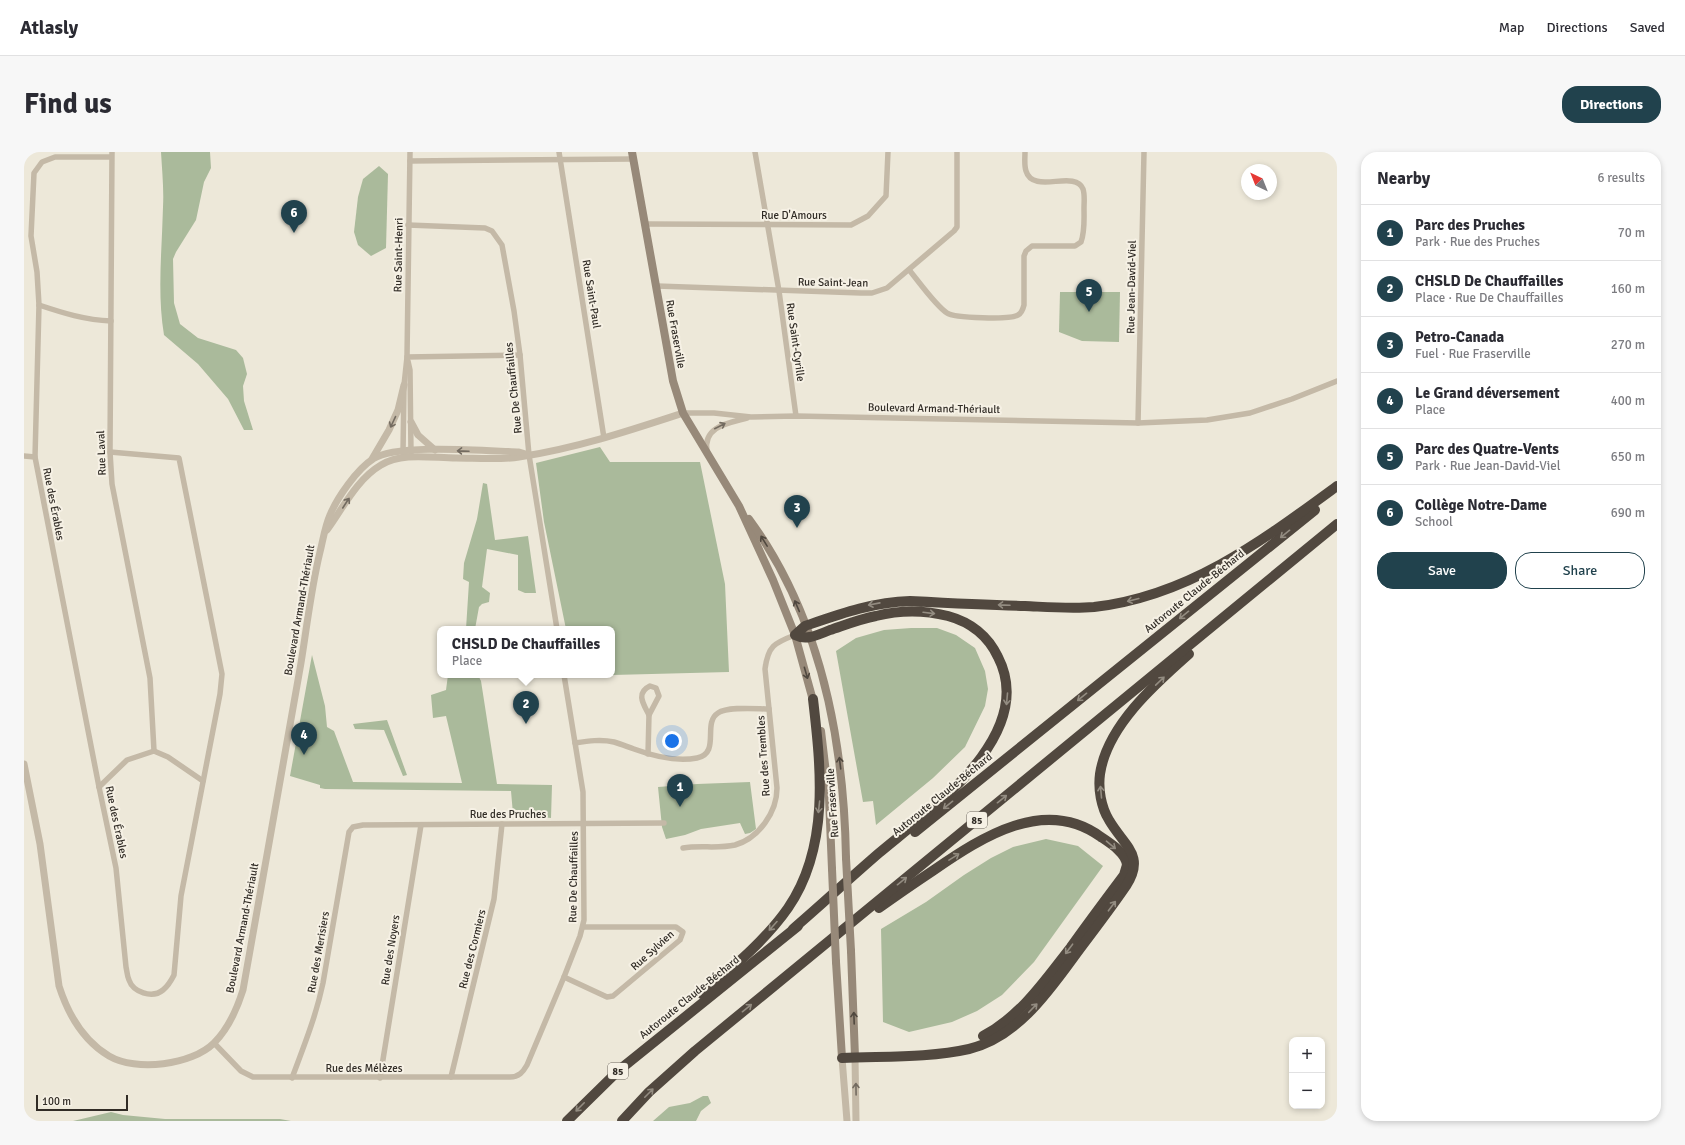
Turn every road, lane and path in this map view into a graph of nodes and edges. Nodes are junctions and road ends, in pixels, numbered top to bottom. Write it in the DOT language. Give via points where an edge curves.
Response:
graph roads {
  1 [pos="410,152"];
  2 [pos="559,152"];
  3 [pos="755,152"];
  4 [pos="888,152"];
  5 [pos="957,152"];
  6 [pos="1025,152"];
  7 [pos="1144,152"];
  8 [pos="112,154"];
  9 [pos="633,156"];
  10 [pos="560,160"];
  11 [pos="410,161"];
  12 [pos="646,224"];
  13 [pos="408,225"];
  14 [pos="768,225"];
  15 [pos="910,271"];
  16 [pos="657,286"];
  17 [pos="779,291"];
  18 [pos="39,305"];
  19 [pos="111,321"];
  20 [pos="520,355"];
  21 [pos="407,357"];
  22 [pos="1337,381"];
  23 [pos="404,385"];
  24 [pos="683,414"];
  25 [pos="796,416"];
  26 [pos="751,417"];
  27 [pos="410,422"];
  28 [pos="1138,423"];
  29 [pos="604,438"];
  30 [pos="435,450"];
  31 [pos="110,452"];
  32 [pos="707,453"];
  33 [pos="407,454"];
  34 [pos="530,455"];
  35 [pos="24,456"];
  36 [pos="35,457"];
  37 [pos="372,460"];
  38 [pos="1337,486"];
  39 [pos="1337,492"];
  40 [pos="739,506"];
  41 [pos="1335,526"];
  42 [pos="324,535"];
  43 [pos="557,626"];
  44 [pos="805,626"];
  45 [pos="795,636"];
  46 [pos="810,638"];
  47 [pos="564,678"];
  48 [pos="813,699"];
  49 [pos="770,709"];
  50 [pos="649,716"];
  51 [pos="575,743"];
  52 [pos="154,751"];
  53 [pos="648,754"];
  54 [pos="24,764"];
  55 [pos="203,781"];
  56 [pos="99,787"];
  57 [pos="664,823"];
  58 [pos="502,824"];
  59 [pos="583,824"];
  60 [pos="421,825"];
  61 [pos="353,827"];
  62 [pos="683,848"];
  63 [pos="582,926"];
  64 [pos="793,929"];
  65 [pos="564,977"];
  66 [pos="786,977"];
  67 [pos="214,1044"];
  68 [pos="950,1051"];
  69 [pos="856,1057"];
  70 [pos="842,1058"];
  71 [pos="524,1070"];
  72 [pos="451,1077"];
  73 [pos="292,1078"];
  74 [pos="380,1078"];
  75 [pos="595,1092"];
  76 [pos="566,1121"];
  77 [pos="622,1121"];
  78 [pos="847,1121"];
  79 [pos="856,1121"];
  1 -- 11 [label="street, Rue Saint-Henri"];
  2 -- 10 [label="street, Rue Saint-Paul"];
  3 -- 14 [label="street, Rue Saint-Cyrille"];
  4 -- 14 [label="street, Rue D'Amours" via="886,196 859,222 851,225"];
  5 -- 15 [label="street, Rue Saint-Jean" via="957,226 950,236"];
  6 -- 15 [label="street" via="1026,171 1034,181 1074,181 1083,188 1084,230 1081,242 1075,246 1032,246 1026,251 1023,311 1008,318 950,314"];
  7 -- 28 [label="street, Rue Jean-David-Viel"];
  8 -- 18 [label="street, Rue des Érables" via="55,157 42,162 34,173 31,236"];
  8 -- 19 [label="street, Rue Laval"];
  9 -- 10 [label="street"];
  9 -- 12 [label="main road, Rue Fraserville"];
  10 -- 11 [label="street"];
  10 -- 29 [label="street, Rue Saint-Paul"];
  11 -- 13 [label="street, Rue Saint-Henri"];
  12 -- 14 [label="street, Rue D'Amours"];
  12 -- 16 [label="main road, Rue Fraserville"];
  13 -- 20 [label="street, Rue De Chauffailles" via="485,228 492,231 502,245"];
  13 -- 21 [label="street, Rue Saint-Henri"];
  14 -- 17 [label="street, Rue Saint-Cyrille"];
  15 -- 17 [label="street, Rue Saint-Jean" via="888,288 872,293"];
  16 -- 17 [label="street, Rue Saint-Jean"];
  16 -- 24 [label="main road, Rue Fraserville" via="673,381"];
  17 -- 25 [label="street, Rue Saint-Cyrille"];
  18 -- 19 [label="street" via="91,320"];
  18 -- 36 [label="street, Rue des Érables"];
  19 -- 31 [label="street, Rue Laval"];
  20 -- 21 [label="street"];
  20 -- 34 [label="street, Rue De Chauffailles"];
  21 -- 23 [label="street, Rue Saint-Henri"];
  21 -- 27 [label="street, Rue Saint-Henri" via="410,370"];
  22 -- 28 [label="street, Boulevard Armand-Thériault" via="1250,413 1207,420"];
  23 -- 33 [label="street, Rue Saint-Henri"];
  23 -- 37 [label="street, one-way" via="398,410"];
  24 -- 26 [label="street, Boulevard Armand-Thériault" via="714,413"];
  24 -- 29 [label="street, Boulevard Armand-Thériault"];
  24 -- 32 [label="main road, Rue Fraserville"];
  25 -- 26 [label="street, Boulevard Armand-Thériault"];
  25 -- 28 [label="street, Boulevard Armand-Thériault"];
  32 -- 26 [label="street, one-way" via="706,444 713,430 724,424"];
  27 -- 30 [label="street" via="418,435"];
  27 -- 33 [label="street, Rue Saint-Henri"];
  29 -- 34 [label="street, Boulevard Armand-Thériault" via="554,452"];
  30 -- 33 [label="street, Boulevard Armand-Thériault"];
  34 -- 30 [label="street, Boulevard Armand-Thériault, one-way" via="519,452"];
  31 -- 52 [label="street, Rue Laval" via="112,484 150,678"];
  31 -- 55 [label="street, Rue des Érables" via="179,458 222,674"];
  32 -- 40 [label="main road, Rue Fraserville"];
  33 -- 34 [label="street, Boulevard Armand-Thériault" via="519,458"];
  33 -- 37 [label="street, Boulevard Armand-Thériault" via="380,455"];
  42 -- 33 [label="street, Boulevard Armand-Thériault, one-way" via="351,495 372,471 390,460"];
  34 -- 43 [label="street, Rue De Chauffailles"];
  35 -- 36 [label="street"];
  36 -- 56 [label="street, Rue des Érables"];
  37 -- 42 [label="street, Boulevard Armand-Thériault" via="336,503 329,515"];
  38 -- 44 [label="highway, one-way" via="1223,564 1183,584 1140,599 1080,608 888,602 860,608"];
  39 -- 64 [label="highway, Autoroute Claude-Béchard / 85, one-way"];
  44 -- 40 [label="main road, Rue Fraserville, one-way" via="768,548"];
  40 -- 45 [label="main road, Rue Fraserville"];
  66 -- 41 [label="highway, 85, one-way"];
  68 -- 41 [label="highway, one-way" via="969,1049 985,1043 1008,1030 1025,1016 1058,978 1132,878 1134,856 1109,820 1100,794 1100,774 1104,759 1122,724 1170,671"];
  42 -- 67 [label="street, Boulevard Armand-Thériault" via="314,576 243,990 228,1026"];
  44 -- 45 [label="highway"];
  44 -- 46 [label="main road, Rue Fraserville"];
  45 -- 46 [label="highway"];
  45 -- 48 [label="main road, Rue Fraserville, one-way"];
  45 -- 49 [label="street, Rue des Trembles" via="774,645 768,653 766,670"];
  46 -- 64 [label="highway, one-way" via="888,614 923,612 950,617 973,627 992,645 1002,663 1007,692 1004,713 998,729 980,759 964,778"];
  69 -- 46 [label="main road, Rue Fraserville, one-way, bridge" via="845,809 838,749 827,693"];
  47 -- 51 [label="street, Rue De Chauffailles"];
  48 -- 70 [label="main road, Rue Fraserville, bridge" via="828,776"];
  48 -- 75 [label="highway, one-way" via="819,759 819,806 811,860 794,897 780,919 751,949 639,1048"];
  49 -- 53 [label="street" via="728,710 718,713 711,723 712,738 709,750 704,756 679,759"];
  49 -- 62 [label="street, Rue des Trembles" via="777,788 772,813 760,829 736,844"];
  50 -- 50 [label="street" via="641,697 643,691 650,686 656,688 659,696"];
  50 -- 53 [label="street"];
  51 -- 53 [label="street" via="603,740"];
  51 -- 59 [label="street, Rue De Chauffailles" via="583,792"];
  52 -- 55 [label="street" via="168,757"];
  52 -- 56 [label="street" via="128,760"];
  54 -- 67 [label="street, Boulevard Armand-Thériault" via="40,844 59,986 66,1007 77,1027 97,1048 110,1057 130,1064 175,1062"];
  55 -- 56 [label="street, Rue des Érables" via="181,896 174,975 162,992 149,995 136,990 129,981 116,868"];
  57 -- 59 [label="street, Rue des Pruches"];
  58 -- 59 [label="street, Rue des Pruches"];
  58 -- 60 [label="street, Rue des Pruches"];
  58 -- 72 [label="street, Rue des Cormiers" via="494,899"];
  59 -- 63 [label="street, Rue De Chauffailles"];
  60 -- 61 [label="street, Rue des Pruches"];
  60 -- 74 [label="street, Rue des Noyers"];
  61 -- 73 [label="street, Rue des Merisiers" via="349,832 318,1007"];
  63 -- 65 [label="street, Rue De Chauffailles"];
  63 -- 65 [label="street, Rue Sylvien" via="676,927 683,932 680,940 613,996 607,997"];
  64 -- 75 [label="highway, Autoroute Claude-Béchard / 85" via="672,1026"];
  65 -- 71 [label="street, Rue De Chauffailles"];
  66 -- 68 [label="highway, one-way" via="897,895 971,846 994,834 1044,819 1070,822 1097,834 1126,860 1124,875 1024,1005 996,1029"];
  77 -- 66 [label="highway, 85, one-way" via="670,1072"];
  67 -- 73 [label="street, Rue des Mélèzes" via="247,1075"];
  68 -- 69 [label="highway"];
  69 -- 70 [label="highway"];
  79 -- 69 [label="street, Rue Fraserville, one-way"];
  70 -- 78 [label="street, Rue Fraserville"];
  71 -- 72 [label="street, Rue des Mélèzes" via="516,1077"];
  72 -- 74 [label="street, Rue des Mélèzes"];
  73 -- 74 [label="street, Rue des Mélèzes"];
  75 -- 76 [label="highway, Autoroute Claude-Béchard / 85, one-way"];
}
